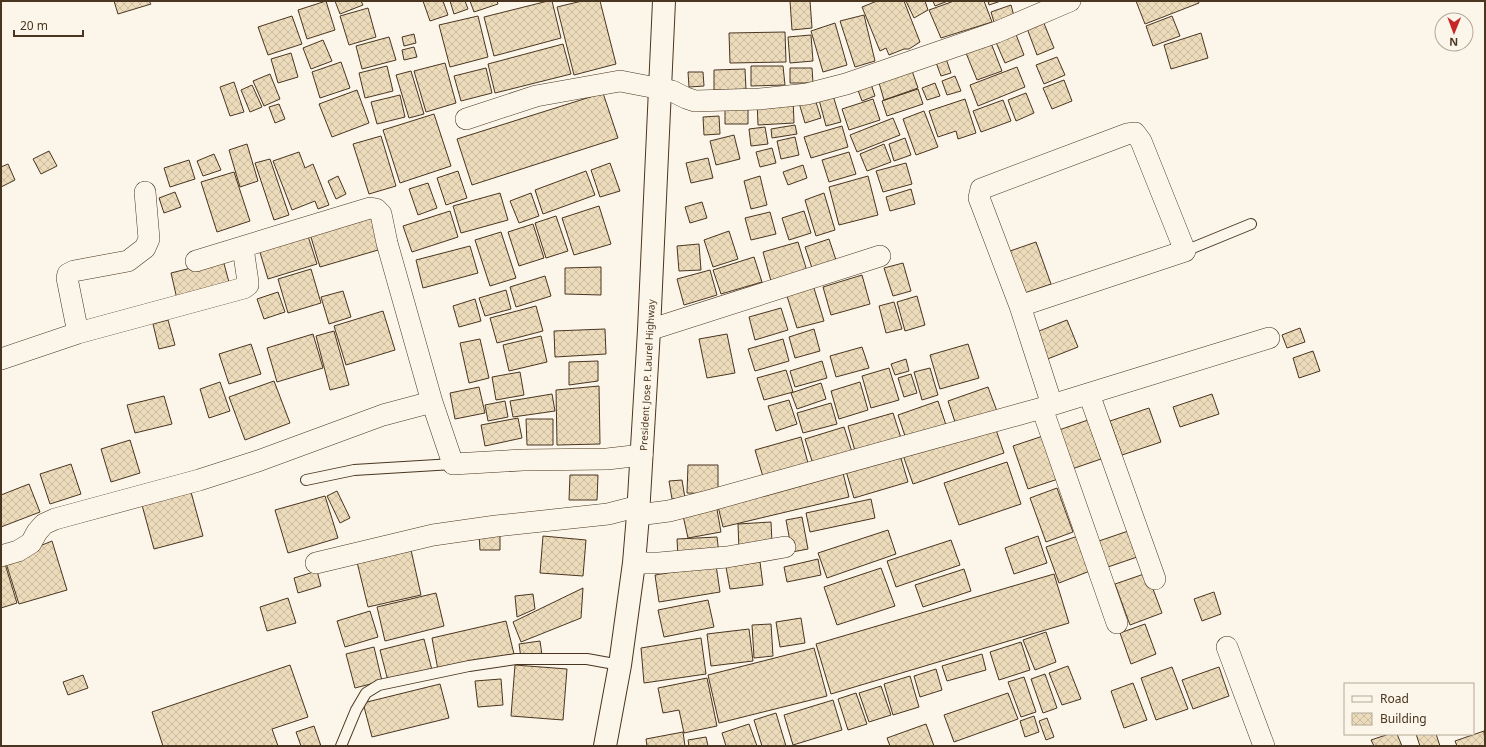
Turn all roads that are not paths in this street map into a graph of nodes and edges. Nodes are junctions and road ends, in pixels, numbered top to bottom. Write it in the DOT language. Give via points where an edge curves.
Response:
graph roads {
  1 [pos="664,1"];
  2 [pos="1070,1"];
  3 [pos="660,88"];
  4 [pos="466,119"];
  5 [pos="145,192"];
  6 [pos="1251,224"];
  7 [pos="243,248"];
  8 [pos="1185,251"];
  9 [pos="880,256"];
  10 [pos="196,262"];
  11 [pos="1020,306"];
  12 [pos="649,330"];
  13 [pos="78,333"];
  14 [pos="1269,338"];
  15 [pos="1,359"];
  16 [pos="1089,394"];
  17 [pos="432,402"];
  18 [pos="1047,407"];
  19 [pos="642,455"];
  20 [pos="452,464"];
  21 [pos="306,480"];
  22 [pos="638,510"];
  23 [pos="785,547"];
  24 [pos="1,556"];
  25 [pos="316,563"];
  26 [pos="634,563"];
  27 [pos="1155,579"];
  28 [pos="1117,623"];
  29 [pos="1227,647"];
  30 [pos="620,665"];
  31 [pos="342,746"];
  32 [pos="605,746"];
  33 [pos="1264,746"];
  1 -- 3 [label="main road, President Jose P. Laurel Highway"];
  2 -- 3 [label="street" via="997,32 846,84 807,94 760,99 695,101"];
  3 -- 4 [label="street" via="620,81 536,96"];
  3 -- 12 [label="main road, President Jose P. Laurel Highway"];
  5 -- 13 [label="street" via="149,239 146,248 128,261 68,274"];
  6 -- 8 [label="lane"];
  7 -- 10 [label="street"];
  7 -- 13 [label="street" via="248,282 244,288"];
  7 -- 17 [label="street" via="370,208 376,209 381,214"];
  8 -- 11 [label="street"];
  8 -- 11 [label="street" via="1141,141 1135,133 1127,134 981,189 979,198"];
  9 -- 12 [label="street"];
  11 -- 18 [label="street"];
  12 -- 19 [label="main road, President Jose P. Laurel Highway"];
  13 -- 15 [label="street"];
  14 -- 16 [label="street"];
  16 -- 18 [label="street"];
  16 -- 27 [label="street"];
  17 -- 20 [label="street"];
  17 -- 24 [label="street" via="383,415 199,480 55,519 44,524 31,543 18,551"];
  18 -- 22 [label="street" via="708,502 669,511"];
  18 -- 28 [label="street"];
  19 -- 20 [label="street" via="608,459"];
  19 -- 22 [label="main road, President Jose P. Laurel Highway"];
  20 -- 21 [label="lane" via="354,470"];
  22 -- 25 [label="street" via="433,536"];
  22 -- 26 [label="main road, President Jose P. Laurel Highway"];
  23 -- 26 [label="street" via="727,558"];
  26 -- 30 [label="main road, President Jose P. Laurel Highway"];
  29 -- 33 [label="street"];
  30 -- 31 [label="lane" via="587,660 516,659 379,685 366,693 356,710"];
  30 -- 32 [label="main road, President Jose P. Laurel Highway"];
}
